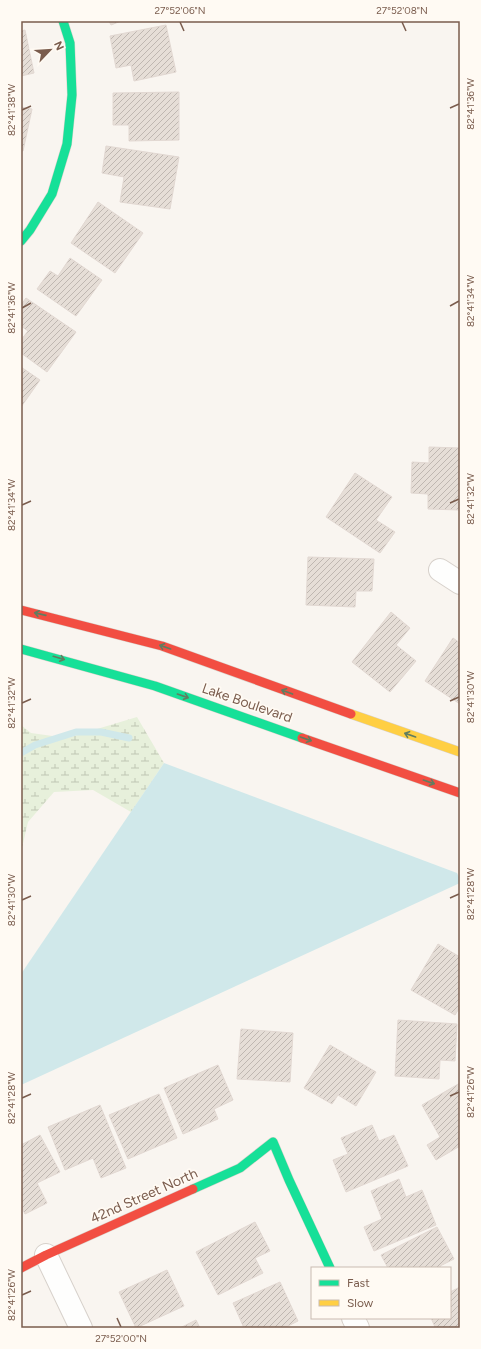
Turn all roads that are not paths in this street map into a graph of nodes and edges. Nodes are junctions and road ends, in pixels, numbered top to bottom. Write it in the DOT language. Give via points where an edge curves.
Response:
graph roads {
  1 [pos="63,21"];
  2 [pos="21,241"];
  3 [pos="440,570"];
  4 [pos="460,583"];
  5 [pos="21,610"];
  6 [pos="21,649"];
  7 [pos="460,752"];
  8 [pos="460,793"];
  9 [pos="46,1255"];
  10 [pos="330,1267"];
  11 [pos="21,1268"];
  12 [pos="354,1319"];
  13 [pos="81,1328"];
  14 [pos="358,1328"];
  1 -- 2 [label="street" via="70,43 72,95 67,144 52,194"];
  3 -- 4 [label="street"];
  7 -- 5 [label="street, Lake Boulevard, one-way" via="162,646"];
  6 -- 8 [label="street, Lake Boulevard, one-way" via="155,686"];
  9 -- 10 [label="street, 42nd Street North" via="240,1168 273,1142"];
  9 -- 11 [label="street, 42nd Street North"];
  9 -- 13 [label="street"];
  12 -- 14 [label="street"];
}
